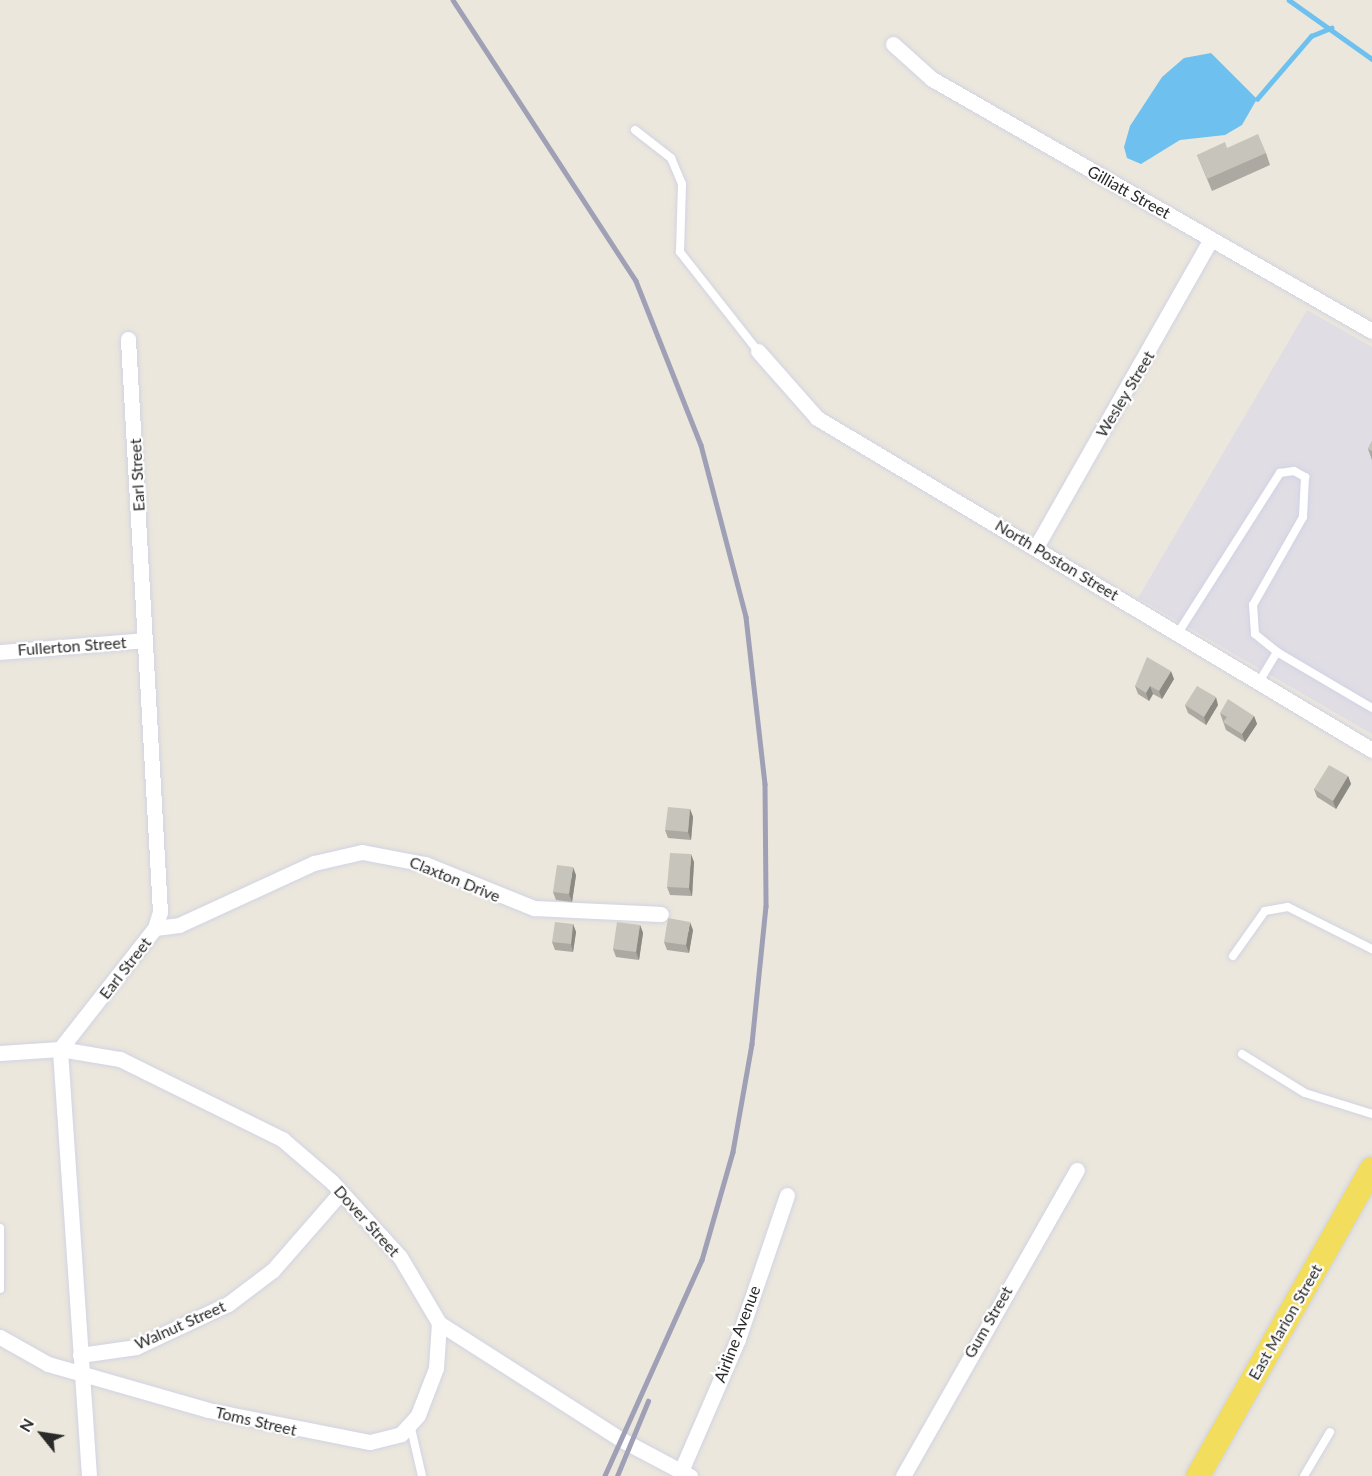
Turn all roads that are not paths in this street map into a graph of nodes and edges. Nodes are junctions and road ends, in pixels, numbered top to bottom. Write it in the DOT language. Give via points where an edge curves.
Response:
graph roads {
  1 [pos="893,44"];
  2 [pos="635,130"];
  3 [pos="1211,239"];
  4 [pos="1372,331"];
  5 [pos="128,339"];
  6 [pos="758,351"];
  7 [pos="1036,547"];
  8 [pos="1178,633"];
  9 [pos="145,640"];
  10 [pos="0,652"];
  11 [pos="1277,652"];
  12 [pos="1260,682"];
  13 [pos="1372,708"];
  14 [pos="1372,750"];
  15 [pos="660,914"];
  16 [pos="155,928"];
  17 [pos="1372,949"];
  18 [pos="1233,956"];
  19 [pos="60,1049"];
  20 [pos="0,1053"];
  21 [pos="1242,1053"];
  22 [pos="1372,1114"];
  23 [pos="1077,1170"];
  24 [pos="1371,1174"];
  25 [pos="341,1191"];
  26 [pos="787,1195"];
  27 [pos="0,1228"];
  28 [pos="0,1289"];
  29 [pos="439,1323"];
  30 [pos="0,1337"];
  31 [pos="80,1355"];
  32 [pos="81,1374"];
  33 [pos="410,1424"];
  34 [pos="1330,1432"];
  35 [pos="686,1473"];
  36 [pos="89,1476"];
  37 [pos="422,1476"];
  38 [pos="903,1476"];
  39 [pos="1198,1476"];
  40 [pos="1304,1476"];
  1 -- 3 [label="street, Gilliatt Street" via="932,79"];
  2 -- 6 [label="lane" via="671,158 682,184 680,252"];
  3 -- 4 [label="street, Gilliatt Street"];
  3 -- 7 [label="street, Wesley Street"];
  5 -- 9 [label="street, Earl Street"];
  6 -- 7 [label="street, North Poston Street" via="817,418"];
  7 -- 8 [label="street, North Poston Street"];
  8 -- 11 [label="lane" via="1280,473 1294,471 1305,477 1303,517 1250,619 1255,634"];
  8 -- 12 [label="street, North Poston Street"];
  9 -- 10 [label="street, Fullerton Street"];
  9 -- 16 [label="street, Earl Street" via="160,912"];
  11 -- 12 [label="lane"];
  11 -- 13 [label="lane"];
  12 -- 14 [label="street, North Poston Street"];
  15 -- 16 [label="street, Claxton Drive" via="534,908 425,864 362,852 314,863 179,926"];
  16 -- 19 [label="street, Earl Street"];
  17 -- 18 [label="lane" via="1288,908 1265,911"];
  19 -- 20 [label="street, Dover Street"];
  19 -- 25 [label="street, Dover Street" via="120,1059 282,1139"];
  19 -- 31 [label="street"];
  21 -- 22 [label="lane" via="1305,1093"];
  23 -- 38 [label="street, Gum Street"];
  24 -- 39 [label="main road, East Marion Street"];
  25 -- 29 [label="street, Dover Street" via="400,1257"];
  25 -- 31 [label="street, Walnut Street" via="273,1270 228,1304 136,1347"];
  26 -- 35 [label="street, Airline Avenue" via="738,1339"];
  27 -- 28 [label="lane"];
  29 -- 33 [label="street" via="436,1368"];
  29 -- 35 [label="street, Dover Street" via="622,1440"];
  30 -- 32 [label="street, Toms Street" via="28,1355"];
  31 -- 32 [label="street"];
  32 -- 33 [label="street, Toms Street" via="311,1434 370,1443 401,1434"];
  32 -- 36 [label="street"];
  33 -- 37 [label="lane"];
  34 -- 40 [label="lane"];
}
